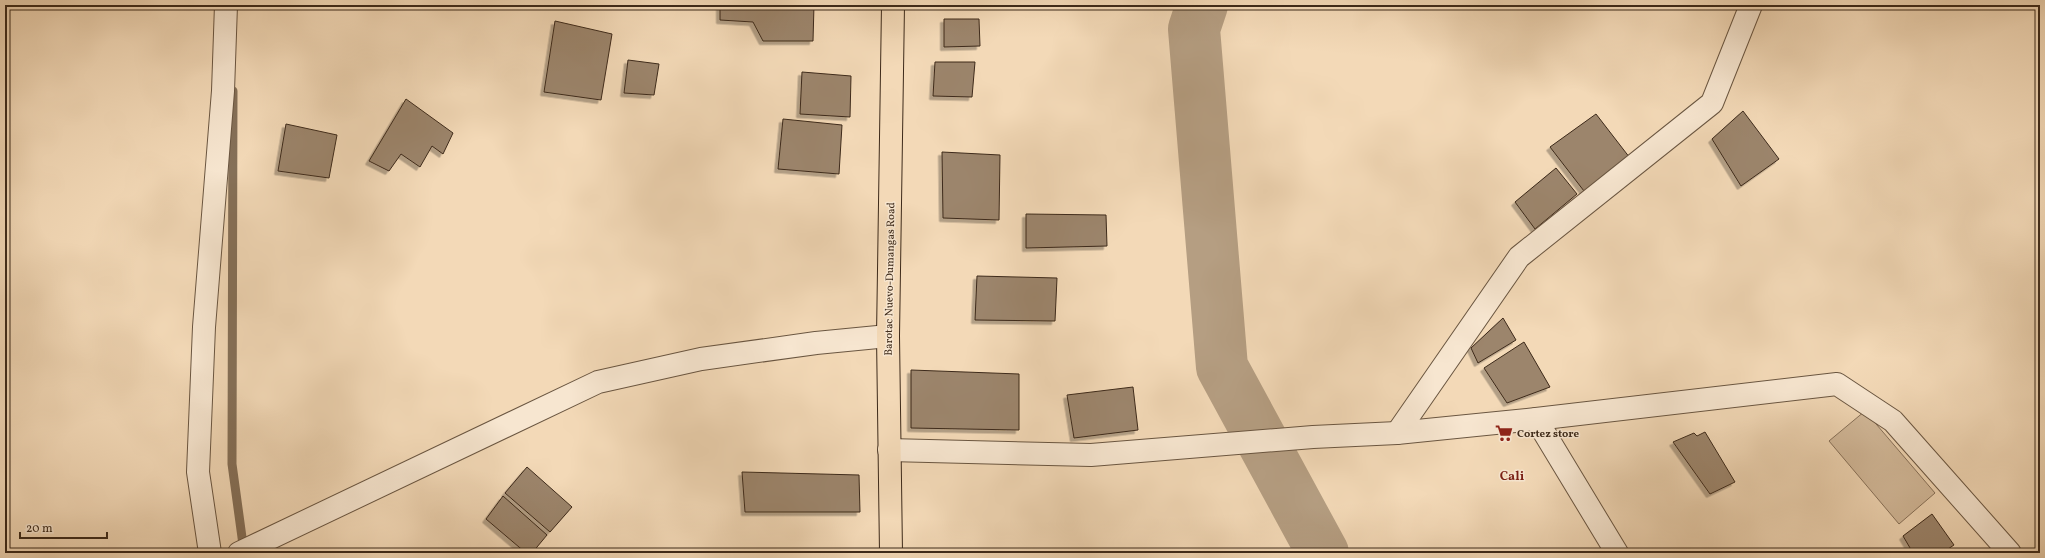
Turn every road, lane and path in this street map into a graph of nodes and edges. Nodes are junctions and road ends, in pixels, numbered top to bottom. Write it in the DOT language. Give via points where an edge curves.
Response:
graph roads {
  1 [pos="226,5"];
  2 [pos="893,5"];
  3 [pos="1750,5"];
  4 [pos="888,336"];
  5 [pos="1536,419"];
  6 [pos="1397,433"];
  7 [pos="889,450"];
  8 [pos="210,553"];
  9 [pos="238,553"];
  10 [pos="890,553"];
  11 [pos="1616,553"];
  12 [pos="2010,553"];
  1 -- 8 [label="street" via="204,327 198,472"];
  2 -- 4 [label="main road, Barotac Nuevo-Dumangas Road"];
  3 -- 6 [label="street" via="1712,103 1519,258"];
  4 -- 7 [label="main road, Barotac Nuevo-Dumangas Road"];
  4 -- 9 [label="street" via="701,359 598,382"];
  5 -- 6 [label="street"];
  5 -- 11 [label="street"];
  5 -- 12 [label="street" via="1837,384 1893,421"];
  6 -- 7 [label="street" via="1312,437 1091,455"];
  7 -- 10 [label="main road, Barotac Nuevo-Dumangas Road"];
}
